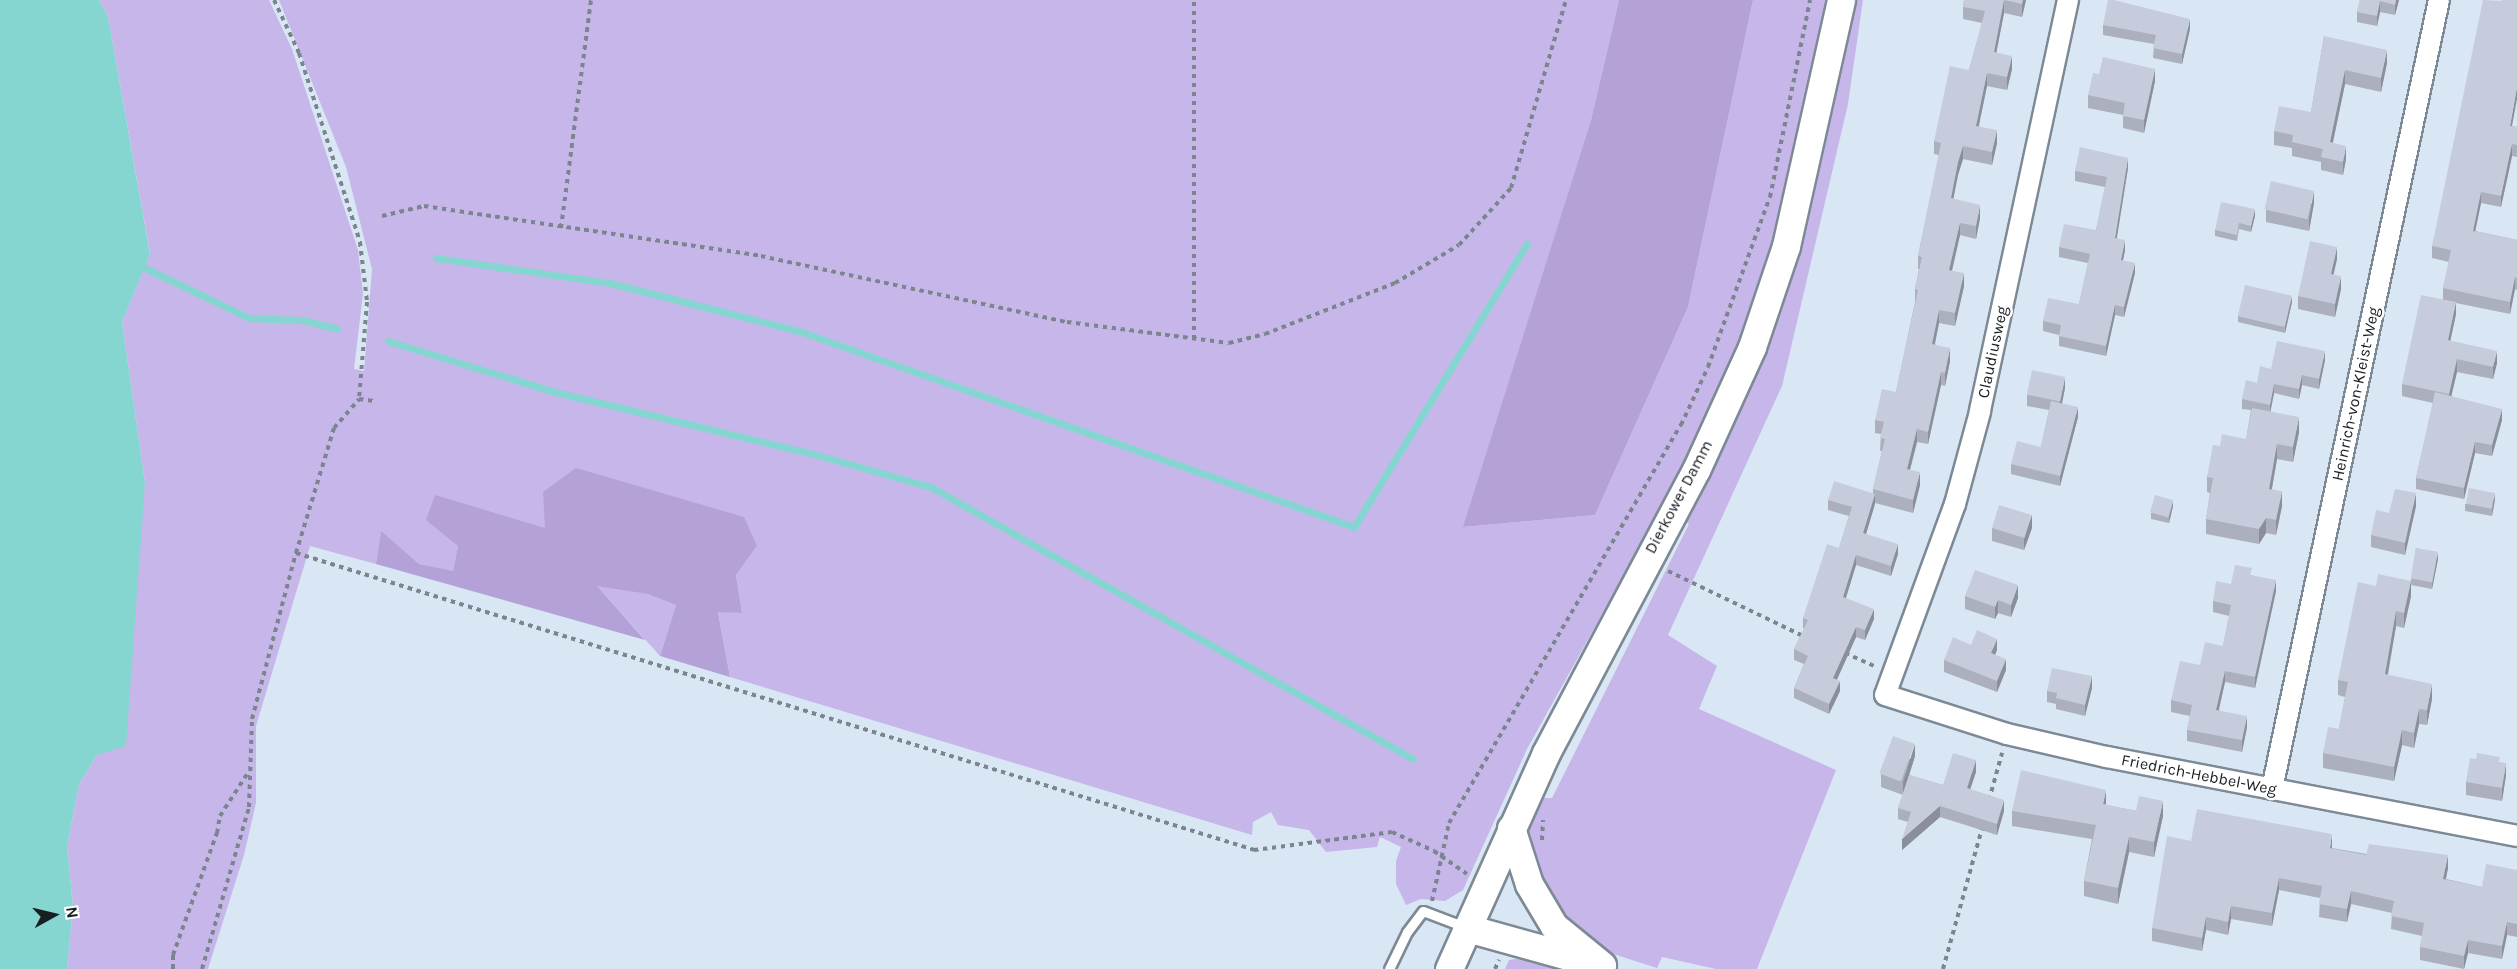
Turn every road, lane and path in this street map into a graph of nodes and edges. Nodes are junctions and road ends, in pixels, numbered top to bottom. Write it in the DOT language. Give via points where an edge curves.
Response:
graph roads {
  1 [pos="274,0"];
  2 [pos="591,0"];
  3 [pos="1194,0"];
  4 [pos="1566,0"];
  5 [pos="1810,0"];
  6 [pos="1841,0"];
  7 [pos="2068,0"];
  8 [pos="2439,0"];
  9 [pos="382,216"];
  10 [pos="561,228"];
  11 [pos="1194,339"];
  12 [pos="359,399"];
  13 [pos="374,401"];
  14 [pos="296,553"];
  15 [pos="1662,568"];
  16 [pos="1808,638"];
  17 [pos="1840,651"];
  18 [pos="1894,674"];
  19 [pos="1885,695"];
  20 [pos="2007,735"];
  21 [pos="249,770"];
  22 [pos="2272,789"];
  23 [pos="1986,813"];
  24 [pos="1983,824"];
  25 [pos="1511,828"];
  26 [pos="2517,836"];
  27 [pos="1467,928"];
  28 [pos="1610,967"];
  29 [pos="173,969"];
  30 [pos="202,969"];
  31 [pos="1389,969"];
  32 [pos="1449,969"];
  33 [pos="1943,969"];
  1 -- 12 [label="path" via="299,53 360,242 367,302"];
  2 -- 10 [label="path"];
  3 -- 11 [label="path"];
  4 -- 11 [label="path" via="1511,188 1459,245 1395,283 1264,334 1229,342"];
  5 -- 14 [label="path" via="1770,197 1708,367 1681,425 1449,823 1443,858 1392,832 1254,850"];
  6 -- 25 [label="street, Dierkower Damm" via="1786,246 1752,347 1696,470 1635,580"];
  7 -- 18 [label="street, Claudiusweg" via="1980,412 1955,504"];
  8 -- 22 [label="street, Heinrich-von-Kleist-Weg"];
  9 -- 10 [label="path" via="424,206"];
  10 -- 11 [label="path" via="761,256 1067,322"];
  12 -- 13 [label="path"];
  12 -- 14 [label="path" via="334,428"];
  14 -- 21 [label="path" via="252,719"];
  15 -- 16 [label="path"];
  17 -- 18 [label="path"];
  18 -- 19 [label="street, Claudiusweg"];
  19 -- 20 [label="street, Friedrich-Hebbel-Weg"];
  20 -- 22 [label="street, Friedrich-Hebbel-Weg"];
  20 -- 23 [label="path"];
  21 -- 29 [label="path" via="220,816 218,833 174,955"];
  21 -- 30 [label="path" via="249,807"];
  22 -- 26 [label="street, Friedrich-Hebbel-Weg"];
  24 -- 33 [label="path"];
  25 -- 27 [label="street, Dierkower Damm"];
  25 -- 28 [label="street" via="1529,884 1554,926"];
  27 -- 28 [label="street"];
  27 -- 31 [label="lane" via="1423,911 1407,932"];
  27 -- 32 [label="street, Dierkower Damm"];
}
